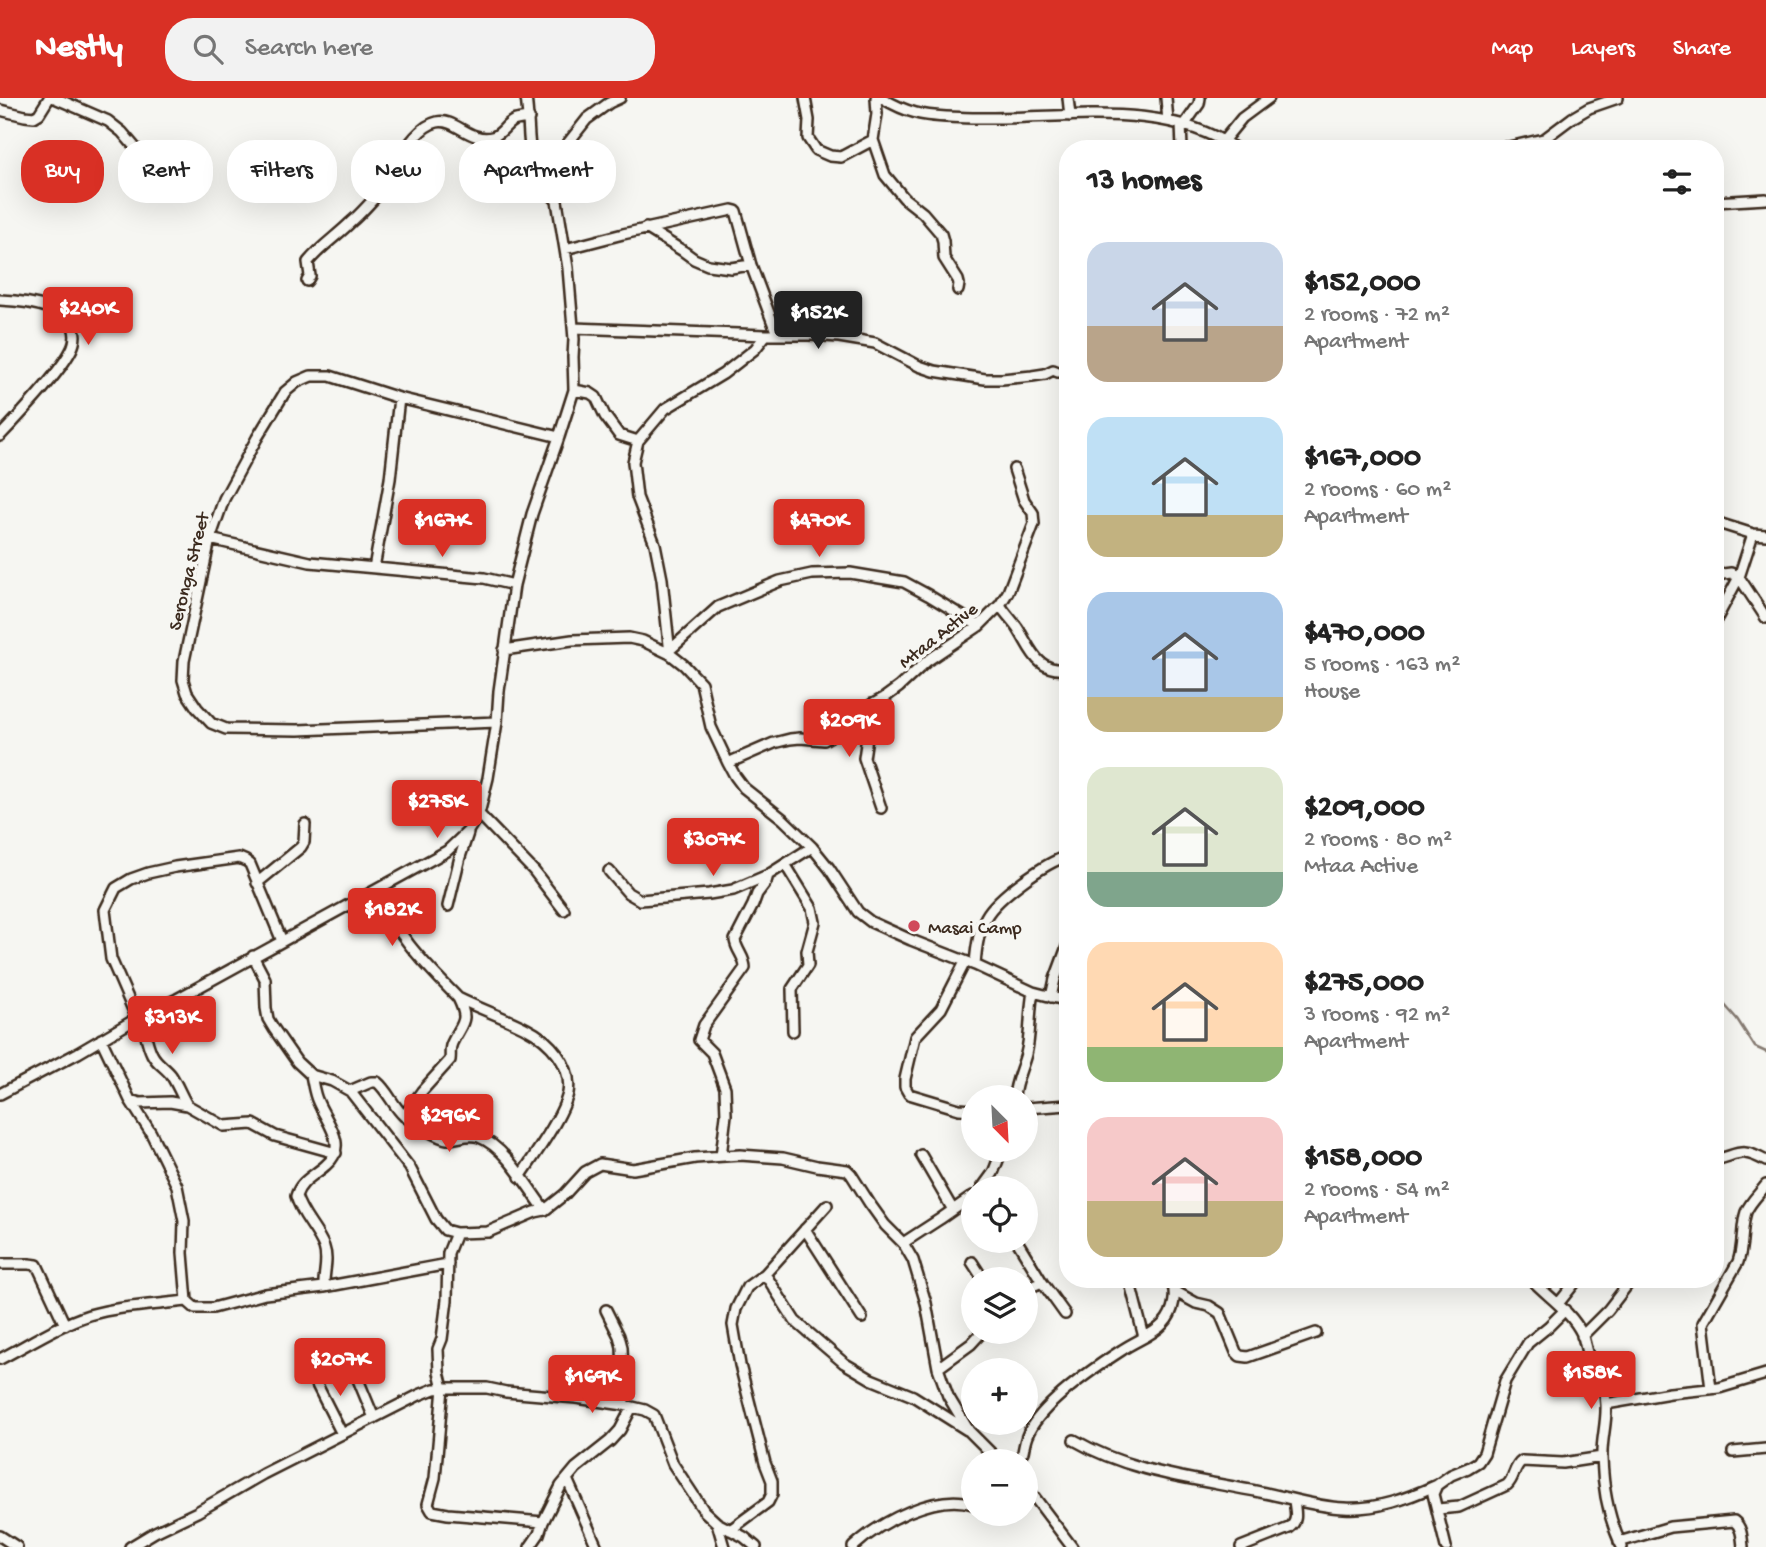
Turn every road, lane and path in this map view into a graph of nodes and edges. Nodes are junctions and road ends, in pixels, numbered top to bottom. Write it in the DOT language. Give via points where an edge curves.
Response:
graph roads {
  1 [pos="49,98"];
  2 [pos="55,98"];
  3 [pos="526,98"];
  4 [pos="620,98"];
  5 [pos="805,98"];
  6 [pos="876,98"];
  7 [pos="882,98"];
  8 [pos="1068,98"];
  9 [pos="1166,98"];
  10 [pos="1200,98"];
  11 [pos="1269,98"];
  12 [pos="1618,98"];
  13 [pos="0,110"];
  14 [pos="1070,116"];
  15 [pos="529,118"];
  16 [pos="1168,121"];
  17 [pos="1183,124"];
  18 [pos="129,140"];
  19 [pos="530,140"];
  20 [pos="570,140"];
  21 [pos="1182,140"];
  22 [pos="1224,140"];
  23 [pos="1541,140"];
  24 [pos="873,141"];
  25 [pos="1766,199"];
  26 [pos="1724,201"];
  27 [pos="557,203"];
  28 [pos="646,228"];
  29 [pos="565,249"];
  30 [pos="751,265"];
  31 [pos="307,282"];
  32 [pos="958,289"];
  33 [pos="0,300"];
  34 [pos="573,328"];
  35 [pos="777,334"];
  36 [pos="766,335"];
  37 [pos="1058,372"];
  38 [pos="574,390"];
  39 [pos="399,398"];
  40 [pos="0,436"];
  41 [pos="559,437"];
  42 [pos="638,441"];
  43 [pos="1014,469"];
  44 [pos="1724,526"];
  45 [pos="1753,534"];
  46 [pos="1766,535"];
  47 [pos="210,539"];
  48 [pos="374,568"];
  49 [pos="1724,574"];
  50 [pos="1739,577"];
  51 [pos="514,585"];
  52 [pos="1000,605"];
  53 [pos="1724,605"];
  54 [pos="1766,618"];
  55 [pos="979,626"];
  56 [pos="504,650"];
  57 [pos="670,651"];
  58 [pos="1059,671"];
  59 [pos="872,704"];
  60 [pos="497,722"];
  61 [pos="727,763"];
  62 [pos="881,808"];
  63 [pos="479,814"];
  64 [pos="305,824"];
  65 [pos="468,831"];
  66 [pos="812,847"];
  67 [pos="1059,858"];
  68 [pos="785,864"];
  69 [pos="610,871"];
  70 [pos="768,875"];
  71 [pos="257,883"];
  72 [pos="378,890"];
  73 [pos="448,905"];
  74 [pos="564,911"];
  75 [pos="282,941"];
  76 [pos="253,956"];
  77 [pos="970,963"];
  78 [pos="1059,972"];
  79 [pos="1033,992"];
  80 [pos="1051,996"];
  81 [pos="458,998"];
  82 [pos="1059,998"];
  83 [pos="139,1018"];
  84 [pos="793,1031"];
  85 [pos="101,1039"];
  86 [pos="311,1075"];
  87 [pos="1017,1085"];
  88 [pos="350,1091"];
  89 [pos="0,1094"];
  90 [pos="130,1100"];
  91 [pos="187,1105"];
  92 [pos="1059,1106"];
  93 [pos="1038,1107"];
  94 [pos="961,1109"];
  95 [pos="404,1116"];
  96 [pos="336,1153"];
  97 [pos="920,1155"];
  98 [pos="721,1156"];
  99 [pos="1724,1158"];
  100 [pos="1766,1161"];
  101 [pos="520,1177"];
  102 [pos="1766,1185"];
  103 [pos="961,1204"];
  104 [pos="827,1205"];
  105 [pos="545,1210"];
  106 [pos="953,1210"];
  107 [pos="805,1229"];
  108 [pos="456,1233"];
  109 [pos="903,1243"];
  110 [pos="1024,1253"];
  111 [pos="972,1262"];
  112 [pos="0,1264"];
  113 [pos="448,1264"];
  114 [pos="975,1267"];
  115 [pos="765,1274"];
  116 [pos="1042,1282"];
  117 [pos="1038,1284"];
  118 [pos="1724,1286"];
  119 [pos="324,1287"];
  120 [pos="1131,1288"];
  121 [pos="1174,1288"];
  122 [pos="1541,1288"];
  123 [pos="1573,1288"];
  124 [pos="1625,1288"];
  125 [pos="1723,1288"];
  126 [pos="1176,1292"];
  127 [pos="187,1301"];
  128 [pos="1561,1307"];
  129 [pos="606,1310"];
  130 [pos="1065,1314"];
  131 [pos="862,1318"];
  132 [pos="65,1325"];
  133 [pos="1316,1334"];
  134 [pos="1583,1336"];
  135 [pos="1144,1337"];
  136 [pos="971,1344"];
  137 [pos="0,1359"];
  138 [pos="938,1368"];
  139 [pos="1766,1374"];
  140 [pos="312,1375"];
  141 [pos="357,1377"];
  142 [pos="443,1388"];
  143 [pos="1711,1389"];
  144 [pos="1606,1404"];
  145 [pos="628,1406"];
  146 [pos="374,1418"];
  147 [pos="961,1418"];
  148 [pos="961,1426"];
  149 [pos="342,1434"];
  150 [pos="973,1435"];
  151 [pos="1074,1440"];
  152 [pos="987,1449"];
  153 [pos="1024,1449"];
  154 [pos="1766,1449"];
  155 [pos="1733,1452"];
  156 [pos="1602,1457"];
  157 [pos="567,1479"];
  158 [pos="1437,1485"];
  159 [pos="1294,1500"];
  160 [pos="961,1502"];
  161 [pos="1038,1502"];
  162 [pos="1438,1510"];
  163 [pos="543,1522"];
  164 [pos="717,1523"];
  165 [pos="730,1530"];
  166 [pos="0,1536"];
  167 [pos="1621,1544"];
  168 [pos="16,1547"];
  169 [pos="130,1547"];
  170 [pos="530,1547"];
  171 [pos="597,1547"];
  172 [pos="724,1547"];
  173 [pos="756,1547"];
  174 [pos="853,1547"];
  175 [pos="1072,1547"];
  176 [pos="1241,1547"];
  177 [pos="1446,1547"];
  178 [pos="1743,1547"];
  1 -- 13 [label="street" via="34,117"];
  2 -- 18 [label="street" via="108,121"];
  3 -- 15 [label="street"];
  4 -- 20 [label="street" via="587,119"];
  5 -- 24 [label="street" via="808,138 816,150 841,157"];
  6 -- 24 [label="street"];
  7 -- 14 [label="street" via="916,113 954,117"];
  8 -- 14 [label="street"];
  9 -- 16 [label="street"];
  10 -- 17 [label="street"];
  11 -- 22 [label="street" via="1242,118"];
  12 -- 23 [label="street" via="1589,108"];
  14 -- 16 [label="street"];
  15 -- 19 [label="street"];
  15 -- 31 [label="street" via="513,121 492,137 472,136 440,121 422,130 391,179 350,224 312,256"];
  16 -- 17 [label="street"];
  17 -- 21 [label="street"];
  17 -- 22 [label="street"];
  24 -- 32 [label="street" via="891,184 941,234 944,258 958,280"];
  25 -- 26 [label="street"];
  27 -- 29 [label="street"];
  28 -- 29 [label="street"];
  28 -- 30 [label="street" via="708,265"];
  28 -- 30 [label="street" via="736,211"];
  29 -- 34 [label="street"];
  30 -- 35 [label="street"];
  33 -- 40 [label="street" via="45,305 75,330 68,356"];
  34 -- 36 [label="street"];
  34 -- 38 [label="street"];
  35 -- 36 [label="street"];
  35 -- 37 [label="street" via="875,343 926,368 970,377 1002,379"];
  36 -- 42 [label="street" via="723,374 659,413"];
  38 -- 41 [label="street"];
  38 -- 42 [label="street" via="596,397 619,435"];
  39 -- 41 [label="street, Seronga Street"];
  39 -- 47 [label="street, Seronga Street" via="330,376 297,382 285,392 257,438 224,499"];
  39 -- 48 [label="street"];
  41 -- 51 [label="street"];
  42 -- 57 [label="street" via="633,462 637,497 655,544"];
  43 -- 52 [label="street, Mtaa Active" via="1034,524"];
  44 -- 45 [label="street"];
  45 -- 46 [label="street"];
  45 -- 50 [label="street"];
  47 -- 48 [label="street" via="310,562"];
  47 -- 60 [label="street, Seronga Street" via="183,680 187,693 211,723 226,729 298,730"];
  48 -- 51 [label="street"];
  49 -- 50 [label="street"];
  50 -- 53 [label="street"];
  50 -- 54 [label="street"];
  51 -- 56 [label="street"];
  52 -- 55 [label="street, Mtaa Active"];
  52 -- 58 [label="street" via="1044,666"];
  55 -- 57 [label="street" via="904,582 850,573 813,575 780,581 718,607"];
  55 -- 59 [label="street, Mtaa Active"];
  56 -- 57 [label="street" via="629,638"];
  56 -- 60 [label="street"];
  57 -- 61 [label="street" via="701,683 711,727"];
  59 -- 61 [label="street, Mtaa Active" via="846,719 824,740 790,739"];
  59 -- 62 [label="street" via="864,758"];
  60 -- 63 [label="street"];
  61 -- 66 [label="street" via="744,788"];
  63 -- 65 [label="street"];
  63 -- 74 [label="street" via="534,871"];
  64 -- 71 [label="street" via="304,842 296,854"];
  65 -- 72 [label="street" via="447,852"];
  65 -- 73 [label="street"];
  66 -- 68 [label="street"];
  66 -- 77 [label="street" via="858,912 871,922"];
  67 -- 77 [label="street" via="998,902 985,918"];
  68 -- 70 [label="street"];
  68 -- 84 [label="street" via="812,908 815,922 808,965 792,989"];
  69 -- 70 [label="street" via="640,900 733,890"];
  70 -- 98 [label="street" via="734,940 746,968 704,1025 699,1040 712,1053 725,1088"];
  71 -- 75 [label="street"];
  71 -- 83 [label="street" via="250,864 239,858 148,873 116,888 105,910 111,959"];
  72 -- 75 [label="street"];
  72 -- 81 [label="street" via="403,939"];
  75 -- 76 [label="street"];
  76 -- 83 [label="street"];
  76 -- 86 [label="street" via="265,979 268,1019"];
  77 -- 79 [label="street"];
  77 -- 94 [label="street" via="941,1009 915,1037 905,1079 909,1094"];
  78 -- 80 [label="street"];
  79 -- 80 [label="street"];
  79 -- 87 [label="street" via="1026,1054"];
  80 -- 82 [label="street"];
  81 -- 95 [label="street" via="465,1019 451,1044 450,1060"];
  81 -- 101 [label="street" via="543,1039 568,1078 562,1108"];
  83 -- 85 [label="street"];
  83 -- 91 [label="street" via="155,1059 170,1074"];
  85 -- 89 [label="street"];
  85 -- 90 [label="street"];
  86 -- 88 [label="street"];
  86 -- 96 [label="street" via="317,1100 332,1128"];
  88 -- 95 [label="street" via="377,1082"];
  88 -- 108 [label="street" via="410,1168 436,1219 445,1230"];
  90 -- 91 [label="street"];
  90 -- 127 [label="street" via="177,1186 184,1220"];
  91 -- 96 [label="street" via="224,1126 253,1124 275,1136"];
  92 -- 93 [label="street"];
  95 -- 101 [label="street" via="440,1137 480,1138 493,1145"];
  96 -- 119 [label="street" via="303,1182 296,1196 324,1246"];
  97 -- 106 [label="street"];
  98 -- 105 [label="street" via="633,1169 600,1164"];
  98 -- 109 [label="street" via="783,1158 847,1170"];
  99 -- 100 [label="street" via="1745,1152"];
  101 -- 105 [label="street"];
  102 -- 118 [label="street" via="1745,1214 1742,1251"];
  103 -- 106 [label="street"];
  104 -- 107 [label="street"];
  105 -- 108 [label="street" via="488,1232"];
  106 -- 109 [label="street"];
  107 -- 115 [label="street"];
  107 -- 131 [label="street"];
  108 -- 113 [label="street"];
  109 -- 138 [label="street" via="926,1303"];
  110 -- 116 [label="street"];
  111 -- 114 [label="street"];
  112 -- 132 [label="street" via="37,1265"];
  113 -- 119 [label="street"];
  113 -- 142 [label="street" via="439,1349"];
  115 -- 148 [label="street" via="795,1321 844,1363 913,1396"];
  115 -- 165 [label="street" via="747,1287 733,1325 772,1494"];
  116 -- 117 [label="street"];
  116 -- 130 [label="street"];
  119 -- 127 [label="street" via="265,1294 214,1308 195,1308"];
  120 -- 135 [label="street"];
  121 -- 126 [label="street"];
  122 -- 128 [label="street"];
  123 -- 128 [label="street"];
  124 -- 134 [label="street"];
  125 -- 143 [label="street" via="1703,1323"];
  126 -- 133 [label="street" via="1220,1313 1241,1356"];
  126 -- 135 [label="street" via="1163,1325"];
  127 -- 132 [label="street" via="88,1315"];
  128 -- 134 [label="street"];
  128 -- 158 [label="street" via="1549,1326 1528,1343 1505,1381 1478,1462"];
  129 -- 145 [label="street" via="622,1347"];
  132 -- 137 [label="street"];
  134 -- 144 [label="street" via="1604,1387"];
  135 -- 153 [label="street" via="1056,1399 1032,1427"];
  136 -- 138 [label="street"];
  138 -- 147 [label="street"];
  139 -- 143 [label="street"];
  140 -- 149 [label="street"];
  141 -- 146 [label="street"];
  142 -- 145 [label="street" via="487,1388"];
  142 -- 146 [label="street"];
  142 -- 163 [label="street" via="429,1507 440,1513"];
  143 -- 144 [label="street"];
  144 -- 156 [label="street"];
  145 -- 157 [label="street" via="620,1430"];
  145 -- 164 [label="street" via="654,1415 681,1478"];
  146 -- 149 [label="street"];
  149 -- 169 [label="street"];
  150 -- 152 [label="street"];
  151 -- 159 [label="street" via="1108,1458 1163,1474"];
  154 -- 155 [label="street"];
  156 -- 162 [label="street" via="1563,1463 1522,1461 1507,1485 1459,1507"];
  156 -- 167 [label="street" via="1611,1518"];
  157 -- 163 [label="street"];
  157 -- 171 [label="street"];
  158 -- 159 [label="street" via="1407,1498 1366,1507"];
  158 -- 162 [label="street" via="1433,1494"];
  159 -- 176 [label="street" via="1295,1524"];
  160 -- 174 [label="street" via="922,1507 883,1524"];
  161 -- 175 [label="street"];
  162 -- 177 [label="street"];
  163 -- 170 [label="street"];
  164 -- 165 [label="street"];
  164 -- 172 [label="street"];
  165 -- 173 [label="street"];
  166 -- 168 [label="street"];
  167 -- 178 [label="street" via="1670,1527 1734,1521"];
}
